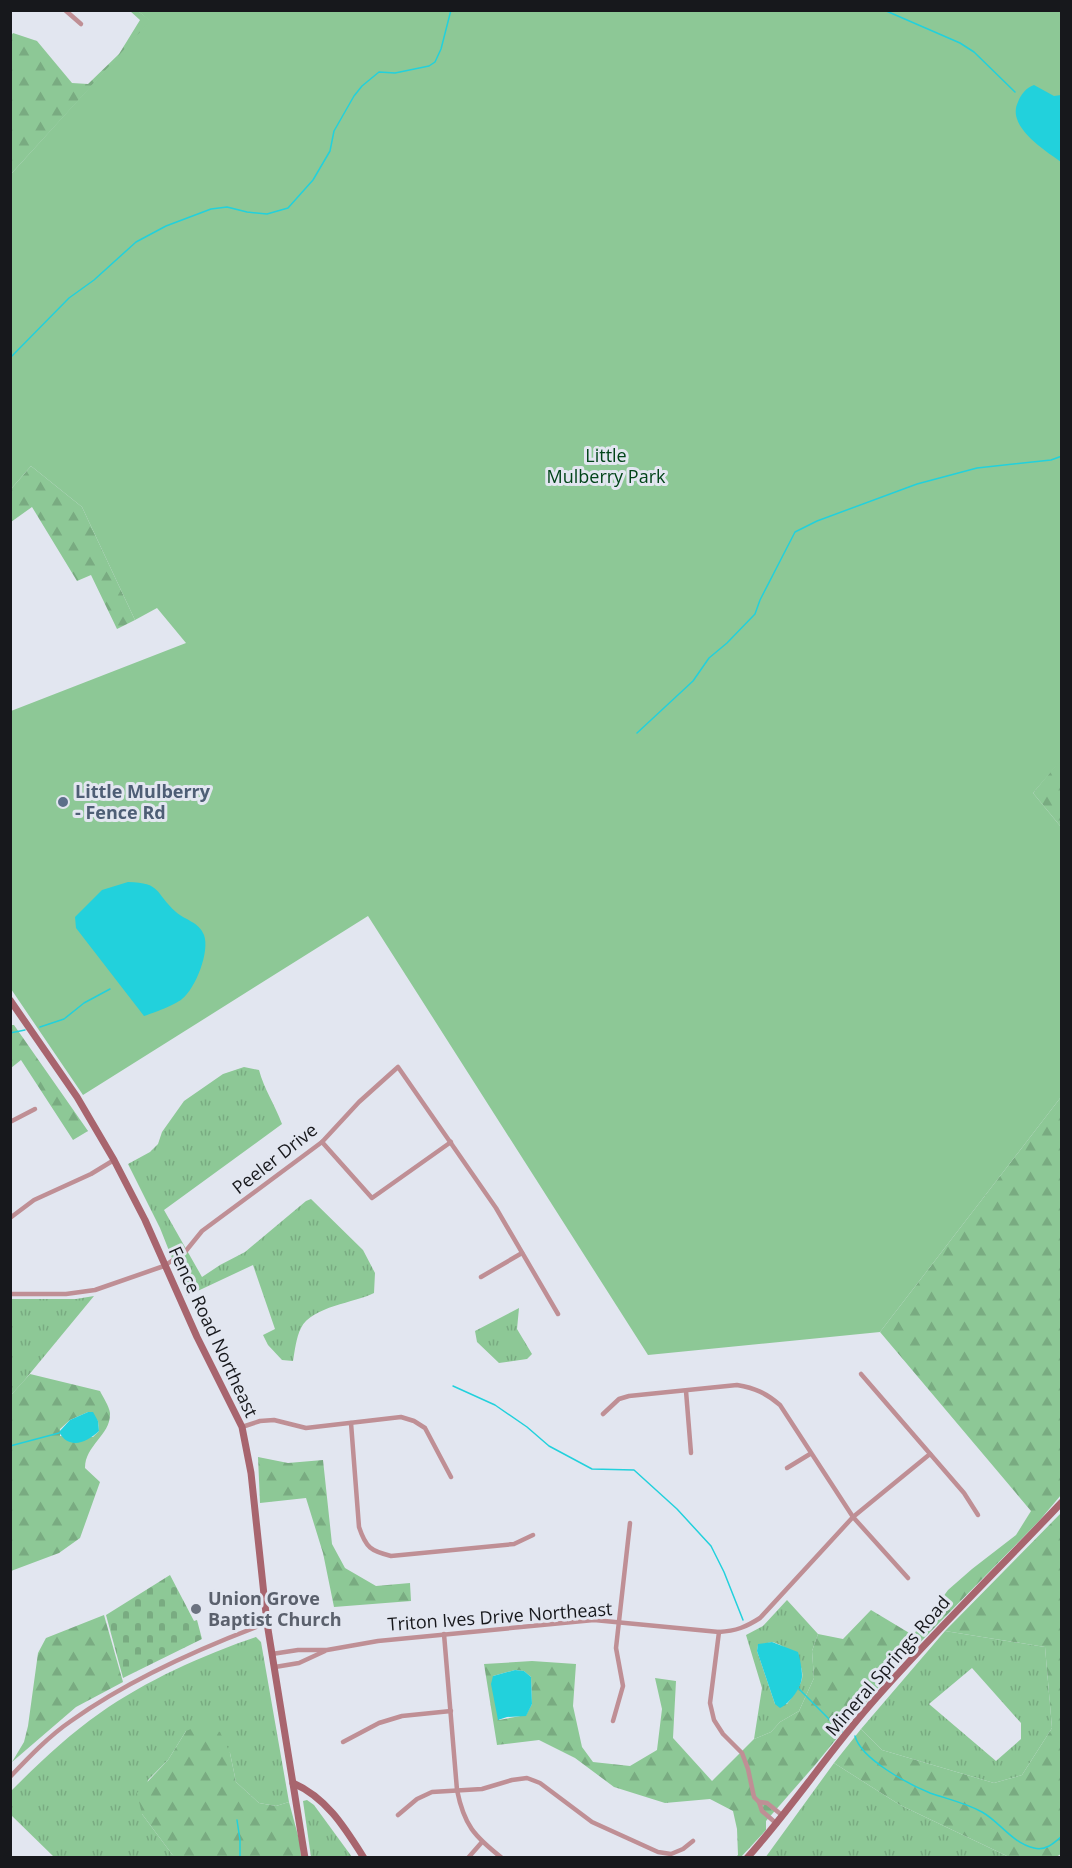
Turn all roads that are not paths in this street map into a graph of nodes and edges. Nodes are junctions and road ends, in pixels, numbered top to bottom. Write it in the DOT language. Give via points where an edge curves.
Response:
graph roads {
  1 [pos="65,10"];
  2 [pos="81,24"];
  3 [pos="10,1000"];
  4 [pos="35,1109"];
  5 [pos="10,1122"];
  6 [pos="322,1142"];
  7 [pos="452,1142"];
  8 [pos="114,1160"];
  9 [pos="10,1218"];
  10 [pos="522,1253"];
  11 [pos="164,1266"];
  12 [pos="481,1277"];
  13 [pos="10,1294"];
  14 [pos="558,1314"];
  15 [pos="861,1374"];
  16 [pos="686,1391"];
  17 [pos="603,1414"];
  18 [pos="351,1423"];
  19 [pos="242,1427"];
  20 [pos="691,1454"];
  21 [pos="810,1454"];
  22 [pos="930,1454"];
  23 [pos="787,1468"];
  24 [pos="451,1476"];
  25 [pos="1062,1502"];
  26 [pos="978,1515"];
  27 [pos="853,1517"];
  28 [pos="630,1523"];
  29 [pos="533,1535"];
  30 [pos="908,1578"];
  31 [pos="620,1621"];
  32 [pos="267,1623"];
  33 [pos="719,1632"];
  34 [pos="444,1634"];
  35 [pos="327,1650"];
  36 [pos="272,1654"];
  37 [pos="274,1667"];
  38 [pos="450,1711"];
  39 [pos="613,1721"];
  40 [pos="343,1742"];
  41 [pos="10,1776"];
  42 [pos="293,1783"];
  43 [pos="457,1790"];
  44 [pos="759,1802"];
  45 [pos="398,1815"];
  46 [pos="783,1816"];
  47 [pos="777,1824"];
  48 [pos="693,1841"];
  49 [pos="482,1842"];
  50 [pos="305,1857"];
  51 [pos="364,1857"];
  52 [pos="468,1857"];
  53 [pos="501,1857"];
  54 [pos="747,1857"];
  1 -- 2 [label="street"];
  3 -- 8 [label="street, Fence Road Northeast" via="77,1097"];
  4 -- 5 [label="street"];
  6 -- 7 [label="street" via="372,1198"];
  6 -- 7 [label="street, Peeler Drive" via="398,1067"];
  6 -- 11 [label="street, Peeler Drive" via="202,1231 185,1252"];
  7 -- 10 [label="street"];
  8 -- 9 [label="street" via="34,1200"];
  8 -- 11 [label="street, Fence Road Northeast"];
  10 -- 12 [label="street"];
  10 -- 14 [label="street"];
  11 -- 13 [label="street, Peeler Drive" via="96,1290"];
  11 -- 19 [label="street, Fence Road Northeast"];
  15 -- 22 [label="street"];
  16 -- 17 [label="street" via="618,1399"];
  16 -- 20 [label="street"];
  16 -- 21 [label="street" via="737,1385 768,1394 780,1405"];
  18 -- 19 [label="street" via="306,1428 274,1420"];
  18 -- 24 [label="street" via="401,1418 414,1421 425,1428"];
  18 -- 29 [label="street" via="359,1527 372,1551 391,1556 514,1545"];
  19 -- 32 [label="street, Fence Road Northeast" via="251,1473"];
  21 -- 23 [label="street"];
  21 -- 27 [label="street"];
  22 -- 26 [label="street"];
  22 -- 27 [label="street, Triton Ives Drive Northeast"];
  25 -- 46 [label="street, Mineral Springs Road" via="868,1707"];
  27 -- 30 [label="street"];
  27 -- 33 [label="street, Triton Ives Drive Northeast" via="760,1618 744,1628"];
  28 -- 31 [label="street"];
  31 -- 33 [label="street, Triton Ives Drive Northeast"];
  31 -- 34 [label="street, Triton Ives Drive Northeast"];
  31 -- 39 [label="street" via="616,1647 623,1686"];
  32 -- 36 [label="street, Fence Road Northeast"];
  32 -- 41 [label="street" via="183,1658 107,1697 69,1721"];
  33 -- 44 [label="street" via="710,1703 714,1720 742,1753 754,1797"];
  34 -- 35 [label="street, Triton Ives Drive Northeast"];
  34 -- 38 [label="street"];
  35 -- 36 [label="street, Triton Ives Drive Northeast"];
  35 -- 37 [label="street, Triton Ives Drive Northeast" via="299,1663"];
  36 -- 37 [label="street, Fence Road Northeast"];
  37 -- 42 [label="street, Fence Road Northeast"];
  38 -- 40 [label="street" via="402,1716"];
  38 -- 43 [label="street"];
  42 -- 50 [label="street, Fence Road Northeast"];
  42 -- 51 [label="street" via="318,1797 331,1810"];
  43 -- 45 [label="street" via="432,1792"];
  43 -- 48 [label="street" via="482,1789 527,1778 540,1783 592,1822 658,1852 671,1854"];
  43 -- 49 [label="street" via="462,1813"];
  44 -- 46 [label="street" via="767,1803"];
  44 -- 47 [label="street" via="762,1811"];
  46 -- 47 [label="street, Mineral Springs Road"];
  47 -- 54 [label="street, Mineral Springs Road"];
  49 -- 52 [label="street"];
  49 -- 53 [label="street"];
}
